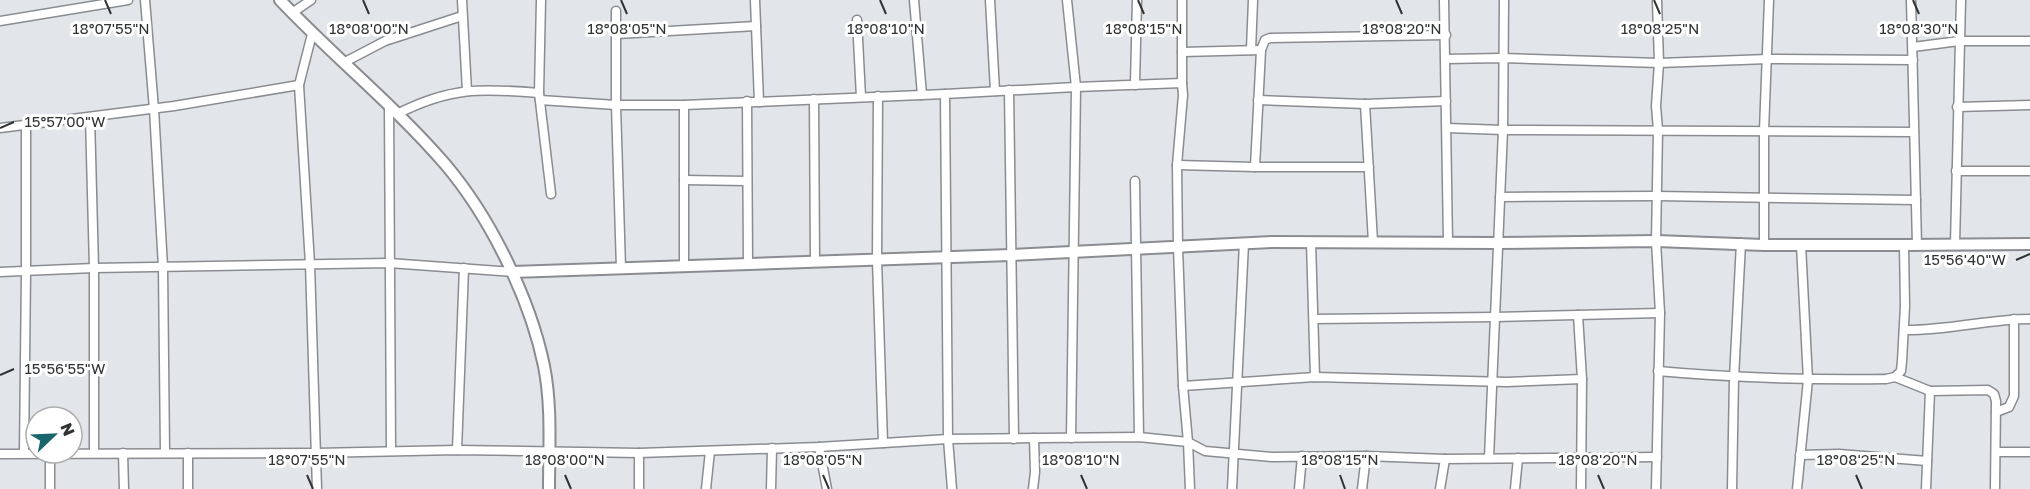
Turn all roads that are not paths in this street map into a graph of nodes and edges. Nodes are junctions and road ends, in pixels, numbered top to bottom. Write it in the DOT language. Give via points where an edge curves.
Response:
graph roads {
  1 [pos="128,0"];
  2 [pos="145,0"];
  3 [pos="280,0"];
  4 [pos="311,0"];
  5 [pos="462,0"];
  6 [pos="541,0"];
  7 [pos="755,0"];
  8 [pos="914,0"];
  9 [pos="990,0"];
  10 [pos="1067,0"];
  11 [pos="1137,0"];
  12 [pos="1182,0"];
  13 [pos="1253,0"];
  14 [pos="1444,0"];
  15 [pos="1504,0"];
  16 [pos="1657,0"];
  17 [pos="1769,0"];
  18 [pos="1911,0"];
  19 [pos="1960,0"];
  20 [pos="616,11"];
  21 [pos="292,13"];
  22 [pos="462,16"];
  23 [pos="857,20"];
  24 [pos="0,21"];
  25 [pos="756,26"];
  26 [pos="312,34"];
  27 [pos="617,34"];
  28 [pos="1446,35"];
  29 [pos="1959,41"];
  30 [pos="2030,41"];
  31 [pos="1913,47"];
  32 [pos="1251,50"];
  33 [pos="1261,50"];
  34 [pos="1182,52"];
  35 [pos="1446,58"];
  36 [pos="1502,58"];
  37 [pos="1768,59"];
  38 [pos="1913,60"];
  39 [pos="343,63"];
  40 [pos="1659,63"];
  41 [pos="1182,83"];
  42 [pos="299,85"];
  43 [pos="1135,85"];
  44 [pos="1076,87"];
  45 [pos="1009,90"];
  46 [pos="467,91"];
  47 [pos="995,91"];
  48 [pos="945,94"];
  49 [pos="922,95"];
  50 [pos="878,96"];
  51 [pos="539,97"];
  52 [pos="861,97"];
  53 [pos="814,99"];
  54 [pos="1258,100"];
  55 [pos="747,101"];
  56 [pos="1446,101"];
  57 [pos="759,102"];
  58 [pos="1365,104"];
  59 [pos="616,105"];
  60 [pos="684,105"];
  61 [pos="2030,105"];
  62 [pos="389,106"];
  63 [pos="1957,107"];
  64 [pos="154,109"];
  65 [pos="398,114"];
  66 [pos="90,117"];
  67 [pos="26,125"];
  68 [pos="0,128"];
  69 [pos="1447,128"];
  70 [pos="1503,130"];
  71 [pos="1658,130"];
  72 [pos="1764,131"];
  73 [pos="1914,132"];
  74 [pos="1177,165"];
  75 [pos="1255,167"];
  76 [pos="1369,167"];
  77 [pos="1956,171"];
  78 [pos="2030,171"];
  79 [pos="684,180"];
  80 [pos="747,181"];
  81 [pos="1135,181"];
  82 [pos="552,194"];
  83 [pos="1500,196"];
  84 [pos="1656,196"];
  85 [pos="1764,197"];
  86 [pos="1916,200"];
  87 [pos="1656,241"];
  88 [pos="1311,242"];
  89 [pos="1373,242"];
  90 [pos="1448,242"];
  91 [pos="1244,243"];
  92 [pos="1498,243"];
  93 [pos="1741,243"];
  94 [pos="1955,244"];
  95 [pos="2030,244"];
  96 [pos="1764,245"];
  97 [pos="1801,245"];
  98 [pos="1904,245"];
  99 [pos="1917,245"];
  100 [pos="1178,247"];
  101 [pos="1136,249"];
  102 [pos="1074,251"];
  103 [pos="1011,255"];
  104 [pos="946,257"];
  105 [pos="877,260"];
  106 [pos="815,262"];
  107 [pos="389,263"];
  108 [pos="310,264"];
  109 [pos="748,264"];
  110 [pos="163,267"];
  111 [pos="684,267"];
  112 [pos="94,268"];
  113 [pos="464,268"];
  114 [pos="621,269"];
  115 [pos="0,272"];
  116 [pos="26,272"];
  117 [pos="512,272"];
  118 [pos="1660,313"];
  119 [pos="1578,315"];
  120 [pos="1495,317"];
  121 [pos="1314,319"];
  122 [pos="2014,319"];
  123 [pos="2030,319"];
  124 [pos="1904,330"];
  125 [pos="1658,372"];
  126 [pos="1315,377"];
  127 [pos="1895,377"];
  128 [pos="1734,378"];
  129 [pos="1582,379"];
  130 [pos="1808,380"];
  131 [pos="1492,382"];
  132 [pos="1238,384"];
  133 [pos="1183,386"];
  134 [pos="1930,391"];
  135 [pos="25,405"];
  136 [pos="1996,412"];
  137 [pos="1139,437"];
  138 [pos="1034,438"];
  139 [pos="1071,438"];
  140 [pos="948,439"];
  141 [pos="1014,439"];
  142 [pos="1188,442"];
  143 [pos="883,443"];
  144 [pos="819,447"];
  145 [pos="772,448"];
  146 [pos="457,450"];
  147 [pos="710,451"];
  148 [pos="391,452"];
  149 [pos="549,452"];
  150 [pos="1996,452"];
  151 [pos="2030,452"];
  152 [pos="24,453"];
  153 [pos="84,453"];
  154 [pos="94,453"];
  155 [pos="123,453"];
  156 [pos="165,453"];
  157 [pos="188,453"];
  158 [pos="316,453"];
  159 [pos="639,453"];
  160 [pos="1235,453"];
  161 [pos="0,454"];
  162 [pos="1800,455"];
  163 [pos="1302,456"];
  164 [pos="1366,456"];
  165 [pos="1657,457"];
  166 [pos="1489,458"];
  167 [pos="1518,458"];
  168 [pos="1583,458"];
  169 [pos="1445,459"];
  170 [pos="1927,461"];
  171 [pos="50,465"];
  172 [pos="50,489"];
  173 [pos="124,489"];
  174 [pos="188,489"];
  175 [pos="317,489"];
  176 [pos="549,489"];
  177 [pos="639,489"];
  178 [pos="706,489"];
  179 [pos="771,489"];
  180 [pos="827,489"];
  181 [pos="952,489"];
  182 [pos="1033,489"];
  183 [pos="1190,489"];
  184 [pos="1232,489"];
  185 [pos="1299,489"];
  186 [pos="1362,489"];
  187 [pos="1440,489"];
  188 [pos="1515,489"];
  189 [pos="1581,489"];
  190 [pos="1656,489"];
  191 [pos="1732,489"];
  192 [pos="1797,489"];
  193 [pos="1926,489"];
  194 [pos="1995,489"];
  1 -- 24 [label="street"];
  2 -- 64 [label="street"];
  3 -- 21 [label="street"];
  4 -- 21 [label="street"];
  5 -- 22 [label="street"];
  6 -- 51 [label="street"];
  7 -- 25 [label="street"];
  8 -- 49 [label="street"];
  9 -- 47 [label="street"];
  10 -- 44 [label="street"];
  11 -- 43 [label="street"];
  12 -- 34 [label="street"];
  13 -- 32 [label="street"];
  14 -- 28 [label="street"];
  15 -- 36 [label="street"];
  16 -- 40 [label="street"];
  17 -- 37 [label="street"];
  18 -- 31 [label="street"];
  19 -- 29 [label="street"];
  20 -- 27 [label="street"];
  21 -- 26 [label="street"];
  22 -- 39 [label="street" via="385,41"];
  22 -- 46 [label="street"];
  23 -- 52 [label="street"];
  25 -- 27 [label="street"];
  25 -- 57 [label="street"];
  26 -- 39 [label="street"];
  26 -- 42 [label="street"];
  27 -- 59 [label="street"];
  28 -- 33 [label="street" via="1270,38 1262,43"];
  28 -- 35 [label="street"];
  29 -- 30 [label="street"];
  29 -- 31 [label="street"];
  29 -- 63 [label="street"];
  31 -- 38 [label="street"];
  32 -- 33 [label="street"];
  32 -- 34 [label="street"];
  33 -- 54 [label="street"];
  34 -- 41 [label="street"];
  35 -- 36 [label="street"];
  35 -- 56 [label="street"];
  36 -- 40 [label="street"];
  36 -- 70 [label="street"];
  37 -- 38 [label="street"];
  37 -- 40 [label="street"];
  37 -- 72 [label="street"];
  38 -- 73 [label="street"];
  39 -- 62 [label="street"];
  40 -- 71 [label="street"];
  41 -- 43 [label="street"];
  41 -- 74 [label="street"];
  42 -- 64 [label="street"];
  42 -- 108 [label="street"];
  43 -- 44 [label="street"];
  44 -- 45 [label="street"];
  44 -- 102 [label="street"];
  45 -- 47 [label="street"];
  45 -- 103 [label="street"];
  46 -- 51 [label="street" via="503,90"];
  46 -- 65 [label="street" via="433,98"];
  47 -- 48 [label="street"];
  48 -- 49 [label="street"];
  48 -- 104 [label="street"];
  49 -- 50 [label="street"];
  50 -- 52 [label="street"];
  50 -- 105 [label="street"];
  51 -- 59 [label="street"];
  51 -- 82 [label="street"];
  52 -- 53 [label="street"];
  53 -- 57 [label="street"];
  53 -- 106 [label="street"];
  54 -- 58 [label="street"];
  54 -- 75 [label="street"];
  55 -- 57 [label="street"];
  55 -- 60 [label="street"];
  55 -- 80 [label="street"];
  56 -- 58 [label="street"];
  56 -- 69 [label="street"];
  58 -- 76 [label="street"];
  59 -- 60 [label="street"];
  59 -- 114 [label="street"];
  60 -- 79 [label="street"];
  61 -- 63 [label="street"];
  62 -- 65 [label="street"];
  62 -- 107 [label="street"];
  63 -- 77 [label="street"];
  64 -- 66 [label="street"];
  64 -- 110 [label="street"];
  65 -- 117 [label="street" via="445,164 478,208"];
  66 -- 67 [label="street"];
  66 -- 112 [label="street"];
  67 -- 68 [label="street"];
  67 -- 116 [label="street"];
  69 -- 70 [label="street"];
  69 -- 90 [label="street"];
  70 -- 71 [label="street"];
  70 -- 83 [label="street"];
  71 -- 72 [label="street"];
  71 -- 84 [label="street"];
  72 -- 73 [label="street"];
  72 -- 85 [label="street"];
  73 -- 86 [label="street"];
  74 -- 75 [label="street"];
  74 -- 100 [label="street"];
  75 -- 76 [label="street"];
  76 -- 89 [label="street"];
  77 -- 78 [label="street"];
  77 -- 94 [label="street"];
  79 -- 80 [label="street"];
  79 -- 111 [label="street"];
  80 -- 109 [label="street"];
  81 -- 101 [label="street"];
  83 -- 84 [label="street"];
  83 -- 92 [label="street"];
  84 -- 85 [label="street"];
  84 -- 87 [label="street"];
  85 -- 86 [label="street"];
  85 -- 96 [label="street"];
  86 -- 99 [label="street"];
  87 -- 92 [label="street"];
  87 -- 93 [label="street"];
  87 -- 118 [label="street"];
  88 -- 89 [label="street"];
  88 -- 91 [label="street"];
  88 -- 121 [label="street"];
  89 -- 90 [label="street"];
  90 -- 92 [label="street"];
  91 -- 100 [label="street"];
  91 -- 132 [label="street"];
  92 -- 120 [label="street"];
  93 -- 96 [label="street"];
  93 -- 128 [label="street"];
  94 -- 95 [label="street"];
  94 -- 99 [label="street"];
  96 -- 97 [label="street"];
  97 -- 98 [label="street"];
  97 -- 130 [label="street"];
  98 -- 99 [label="street"];
  98 -- 124 [label="street"];
  100 -- 101 [label="street"];
  100 -- 133 [label="street"];
  101 -- 102 [label="street"];
  101 -- 137 [label="street"];
  102 -- 103 [label="street"];
  102 -- 139 [label="street"];
  103 -- 104 [label="street"];
  103 -- 141 [label="street"];
  104 -- 105 [label="street"];
  104 -- 140 [label="street"];
  105 -- 106 [label="street"];
  105 -- 143 [label="street"];
  106 -- 109 [label="street"];
  107 -- 108 [label="street"];
  107 -- 113 [label="street"];
  107 -- 148 [label="street"];
  108 -- 110 [label="street"];
  108 -- 158 [label="street"];
  109 -- 111 [label="street"];
  110 -- 112 [label="street"];
  110 -- 156 [label="street"];
  111 -- 114 [label="street"];
  112 -- 116 [label="street"];
  112 -- 154 [label="street"];
  113 -- 117 [label="street"];
  113 -- 146 [label="street"];
  114 -- 117 [label="street"];
  115 -- 116 [label="street"];
  116 -- 135 [label="street"];
  117 -- 149 [label="street" via="545,368"];
  118 -- 119 [label="street"];
  118 -- 125 [label="street"];
  119 -- 120 [label="street"];
  119 -- 129 [label="street"];
  120 -- 121 [label="street"];
  120 -- 131 [label="street"];
  121 -- 126 [label="street"];
  122 -- 123 [label="street"];
  122 -- 124 [label="street"];
  122 -- 136 [label="street" via="2014,396 2009,406"];
  124 -- 127 [label="street" via="1901,371"];
  125 -- 128 [label="street"];
  125 -- 165 [label="street"];
  126 -- 131 [label="street"];
  126 -- 132 [label="street"];
  127 -- 130 [label="street"];
  127 -- 134 [label="street"];
  128 -- 130 [label="street"];
  128 -- 191 [label="street"];
  129 -- 131 [label="street"];
  129 -- 168 [label="street"];
  130 -- 162 [label="street"];
  131 -- 166 [label="street"];
  132 -- 133 [label="street"];
  132 -- 160 [label="street"];
  133 -- 142 [label="street"];
  134 -- 136 [label="street" via="1988,390 1994,394"];
  134 -- 170 [label="street"];
  136 -- 150 [label="street"];
  137 -- 139 [label="street"];
  137 -- 142 [label="street"];
  138 -- 139 [label="street"];
  138 -- 141 [label="street"];
  138 -- 182 [label="street"];
  140 -- 141 [label="street"];
  140 -- 143 [label="street"];
  140 -- 181 [label="street"];
  142 -- 160 [label="street" via="1205,451"];
  142 -- 183 [label="street"];
  143 -- 144 [label="street"];
  144 -- 145 [label="street"];
  144 -- 180 [label="street"];
  145 -- 147 [label="street"];
  145 -- 179 [label="street"];
  146 -- 148 [label="street"];
  146 -- 149 [label="street"];
  147 -- 159 [label="street"];
  147 -- 178 [label="street"];
  148 -- 158 [label="street"];
  149 -- 159 [label="street"];
  149 -- 176 [label="street"];
  150 -- 151 [label="street"];
  150 -- 194 [label="street"];
  152 -- 161 [label="street"];
  153 -- 154 [label="street"];
  154 -- 155 [label="street"];
  155 -- 156 [label="street"];
  155 -- 173 [label="street"];
  156 -- 157 [label="street"];
  157 -- 158 [label="street"];
  157 -- 174 [label="street"];
  158 -- 175 [label="street"];
  159 -- 177 [label="street"];
  160 -- 163 [label="street"];
  160 -- 184 [label="street"];
  162 -- 170 [label="street"];
  162 -- 192 [label="street"];
  163 -- 164 [label="street"];
  163 -- 185 [label="street"];
  164 -- 169 [label="street"];
  164 -- 186 [label="street"];
  165 -- 168 [label="street"];
  165 -- 190 [label="street"];
  166 -- 167 [label="street"];
  166 -- 169 [label="street"];
  167 -- 168 [label="street"];
  167 -- 188 [label="street"];
  168 -- 189 [label="street"];
  169 -- 187 [label="street"];
  170 -- 193 [label="street"];
  171 -- 172 [label="street"];
}
